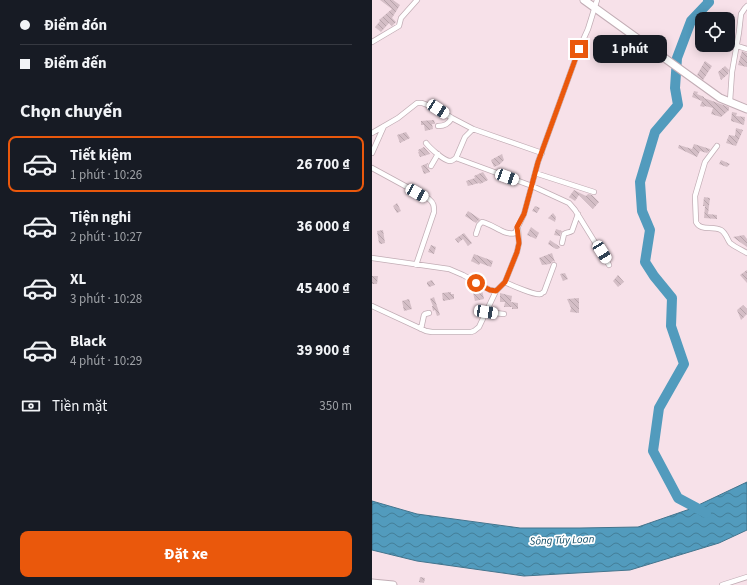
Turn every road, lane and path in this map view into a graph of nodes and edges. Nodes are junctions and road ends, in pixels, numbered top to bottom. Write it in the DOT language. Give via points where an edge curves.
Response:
graph roads {
  1 [pos="417,0"];
  2 [pos="584,0"];
  3 [pos="595,4"];
  4 [pos="747,6"];
  5 [pos="372,42"];
  6 [pos="737,46"];
  7 [pos="747,49"];
  8 [pos="730,102"];
  9 [pos="747,109"];
  10 [pos="452,118"];
  11 [pos="384,126"];
  12 [pos="438,126"];
  13 [pos="473,128"];
  14 [pos="372,133"];
  15 [pos="426,143"];
  16 [pos="717,146"];
  17 [pos="372,152"];
  18 [pos="542,153"];
  19 [pos="438,154"];
  20 [pos="456,158"];
  21 [pos="431,166"];
  22 [pos="372,168"];
  23 [pos="535,173"];
  24 [pos="532,186"];
  25 [pos="594,192"];
  26 [pos="578,214"];
  27 [pos="517,227"];
  28 [pos="476,234"];
  29 [pos="562,244"];
  30 [pos="747,253"];
  31 [pos="372,258"];
  32 [pos="416,265"];
  33 [pos="554,265"];
  34 [pos="609,265"];
  35 [pos="505,282"];
  36 [pos="496,291"];
  37 [pos="372,306"];
  38 [pos="486,312"];
  39 [pos="429,313"];
  40 [pos="504,314"];
  41 [pos="421,329"];
  42 [pos="747,577"];
  43 [pos="372,583"];
  44 [pos="393,585"];
  45 [pos="722,585"];
  1 -- 5 [label="street" via="402,18 399,26"];
  2 -- 3 [label="street"];
  3 -- 8 [label="street" via="660,55 720,98"];
  3 -- 18 [label="street"];
  4 -- 6 [label="street" via="741,14"];
  6 -- 7 [label="street"];
  6 -- 8 [label="street"];
  8 -- 9 [label="street"];
  10 -- 11 [label="street" via="438,109 417,103"];
  10 -- 12 [label="street" via="444,126"];
  10 -- 13 [label="street"];
  11 -- 14 [label="street"];
  11 -- 17 [label="street"];
  13 -- 18 [label="street"];
  13 -- 20 [label="street" via="465,137"];
  15 -- 19 [label="street"];
  16 -- 30 [label="street" via="705,162 695,196 696,222 700,227 722,230 730,242"];
  18 -- 23 [label="street"];
  19 -- 20 [label="street" via="450,161"];
  19 -- 21 [label="street"];
  20 -- 24 [label="street"];
  22 -- 32 [label="street" via="433,203 434,212"];
  23 -- 24 [label="street"];
  23 -- 25 [label="street"];
  24 -- 26 [label="street" via="569,202"];
  24 -- 27 [label="street" via="524,214"];
  26 -- 29 [label="street" via="572,231 564,234"];
  26 -- 34 [label="street"];
  27 -- 28 [label="street" via="515,233 509,234 482,222"];
  27 -- 35 [label="street" via="518,247"];
  31 -- 32 [label="street"];
  32 -- 36 [label="street" via="449,269"];
  33 -- 35 [label="street" via="542,294"];
  35 -- 36 [label="street"];
  36 -- 38 [label="street"];
  37 -- 41 [label="street"];
  38 -- 40 [label="street"];
  38 -- 41 [label="street" via="479,327 474,331 432,332"];
  39 -- 41 [label="street" via="424,315"];
  42 -- 45 [label="street"];
  43 -- 44 [label="street"];
}
